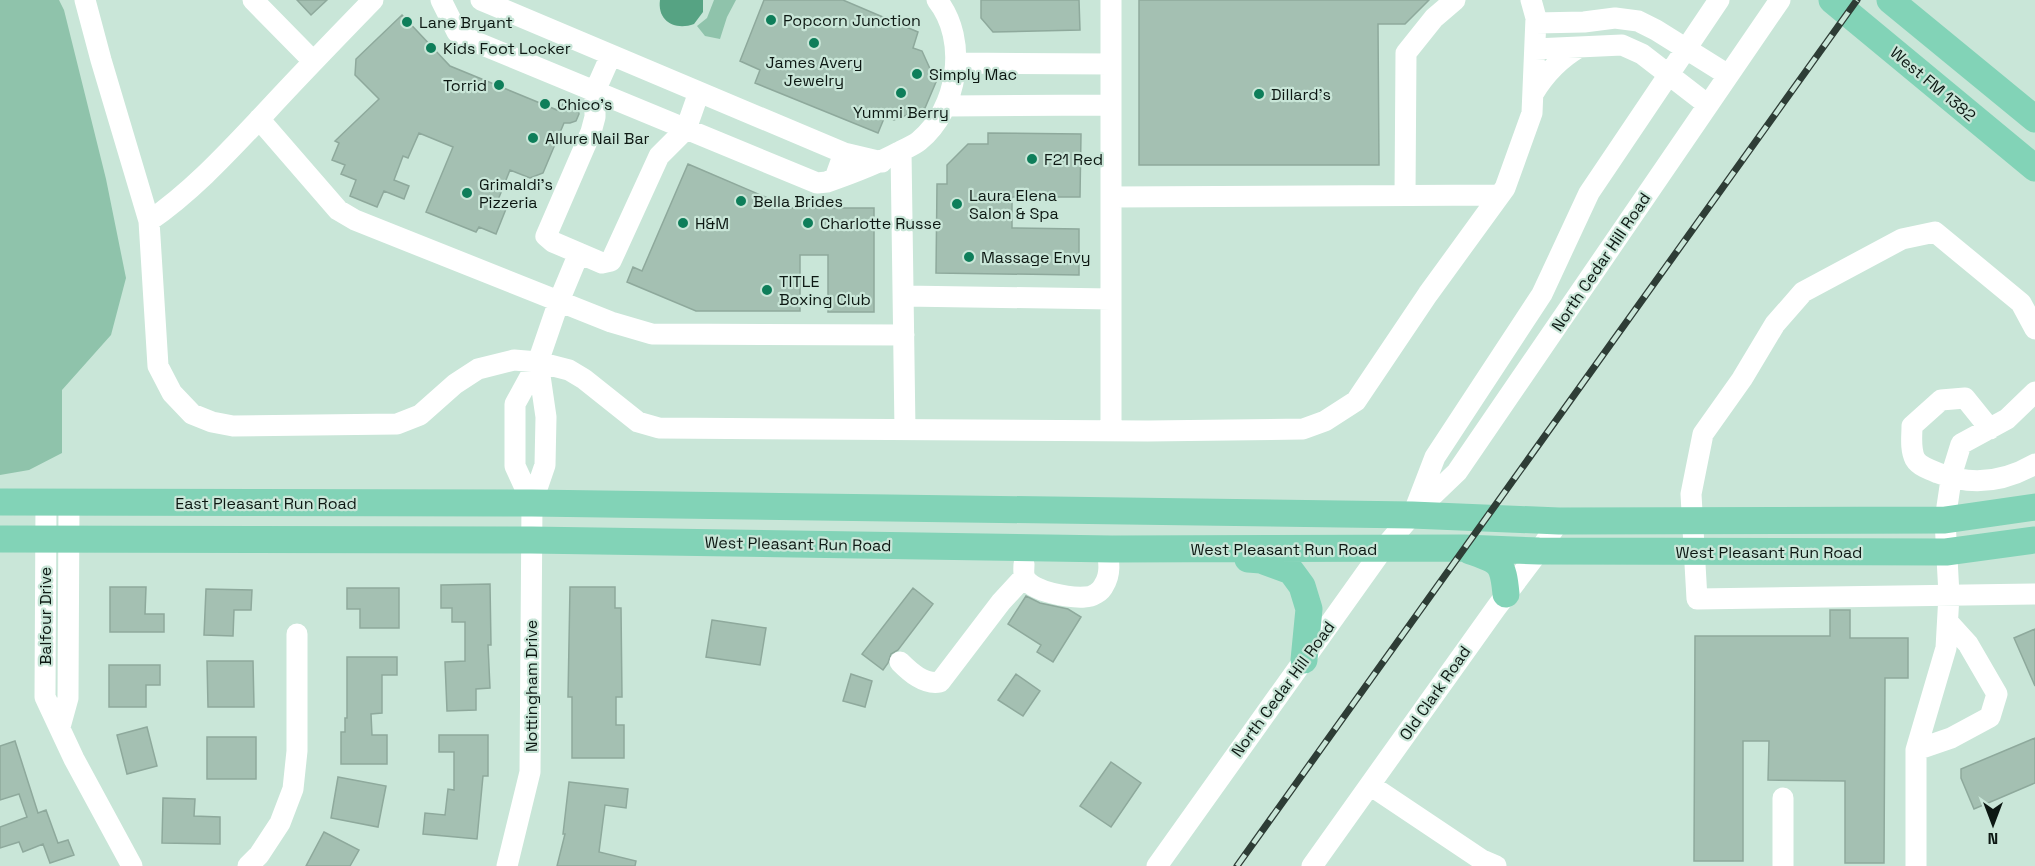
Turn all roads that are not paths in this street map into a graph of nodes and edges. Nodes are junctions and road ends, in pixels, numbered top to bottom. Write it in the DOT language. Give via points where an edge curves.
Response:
graph roads {
  1 [pos="85,0"];
  2 [pos="253,0"];
  3 [pos="373,0"];
  4 [pos="441,0"];
  5 [pos="480,0"];
  6 [pos="936,0"];
  7 [pos="1111,0"];
  8 [pos="1455,0"];
  9 [pos="1531,0"];
  10 [pos="1541,0"];
  11 [pos="1719,0"];
  12 [pos="1779,0"];
  13 [pos="1832,0"];
  14 [pos="1890,0"];
  15 [pos="1584,22"];
  16 [pos="1536,23"];
  17 [pos="1582,46"];
  18 [pos="1686,48"];
  19 [pos="1535,49"];
  20 [pos="611,55"];
  21 [pos="313,61"];
  22 [pos="957,63"];
  23 [pos="1111,64"];
  24 [pos="1669,74"];
  25 [pos="1728,75"];
  26 [pos="595,92"];
  27 [pos="699,92"];
  28 [pos="1533,94"];
  29 [pos="1111,105"];
  30 [pos="1708,105"];
  31 [pos="946,106"];
  32 [pos="2035,118"];
  33 [pos="259,119"];
  34 [pos="686,129"];
  35 [pos="901,151"];
  36 [pos="844,153"];
  37 [pos="882,162"];
  38 [pos="2035,168"];
  39 [pos="827,183"];
  40 [pos="1405,195"];
  41 [pos="1500,195"];
  42 [pos="1111,197"];
  43 [pos="149,221"];
  44 [pos="579,253"];
  45 [pos="904,296"];
  46 [pos="1111,299"];
  47 [pos="559,301"];
  48 [pos="2035,329"];
  49 [pos="904,335"];
  50 [pos="538,362"];
  51 [pos="2035,393"];
  52 [pos="1990,429"];
  53 [pos="905,430"];
  54 [pos="1111,431"];
  55 [pos="2035,464"];
  56 [pos="1951,478"];
  57 [pos="0,502"];
  58 [pos="57,502"];
  59 [pos="532,503"];
  60 [pos="2035,507"];
  61 [pos="1412,515"];
  62 [pos="1693,519"];
  63 [pos="1945,520"];
  64 [pos="1559,521"];
  65 [pos="0,539"];
  66 [pos="57,539"];
  67 [pos="531,540"];
  68 [pos="2035,540"];
  69 [pos="1023,548"];
  70 [pos="1464,548"];
  71 [pos="1110,549"];
  72 [pos="1383,549"];
  73 [pos="1539,551"];
  74 [pos="1695,551"];
  75 [pos="1946,552"];
  76 [pos="1024,577"];
  77 [pos="1506,594"];
  78 [pos="2035,594"];
  79 [pos="1949,595"];
  80 [pos="1948,622"];
  81 [pos="297,634"];
  82 [pos="1304,660"];
  83 [pos="900,662"];
  84 [pos="1916,750"];
  85 [pos="1370,785"];
  86 [pos="1783,798"];
  87 [pos="132,866"];
  88 [pos="248,866"];
  89 [pos="507,866"];
  90 [pos="1157,866"];
  91 [pos="1312,866"];
  92 [pos="1496,866"];
  93 [pos="1783,866"];
  94 [pos="1916,866"];
  1 -- 43 [label="street"];
  2 -- 21 [label="street"];
  3 -- 21 [label="street"];
  4 -- 26 [label="street" via="457,32 466,38"];
  5 -- 20 [label="street"];
  6 -- 22 [label="street" via="947,17"];
  7 -- 23 [label="street"];
  8 -- 40 [label="street" via="1434,18 1406,53"];
  9 -- 16 [label="street"];
  10 -- 15 [label="street"];
  11 -- 18 [label="street, North Cedar Hill Road"];
  12 -- 25 [label="street, North Cedar Hill Road"];
  13 -- 38 [label="main road, West FM 1382"];
  14 -- 32 [label="main road"];
  15 -- 16 [label="street"];
  15 -- 18 [label="street" via="1615,18 1638,21"];
  16 -- 19 [label="street"];
  17 -- 19 [label="street"];
  17 -- 24 [label="street" via="1622,45"];
  17 -- 28 [label="street" via="1556,63"];
  18 -- 24 [label="street, North Cedar Hill Road"];
  18 -- 25 [label="street"];
  19 -- 28 [label="street"];
  20 -- 26 [label="street"];
  20 -- 27 [label="street"];
  21 -- 33 [label="street"];
  22 -- 23 [label="street"];
  22 -- 31 [label="street"];
  23 -- 29 [label="street"];
  24 -- 30 [label="street"];
  24 -- 61 [label="street, North Cedar Hill Road" via="1589,193 1542,294 1435,457"];
  25 -- 30 [label="street, North Cedar Hill Road"];
  26 -- 34 [label="street"];
  26 -- 44 [label="street" via="591,132 546,236"];
  27 -- 34 [label="street"];
  27 -- 36 [label="street"];
  28 -- 41 [label="street" via="1532,113"];
  29 -- 31 [label="street"];
  29 -- 42 [label="street"];
  30 -- 61 [label="street, North Cedar Hill Road" via="1457,472"];
  31 -- 35 [label="street" via="921,140"];
  33 -- 43 [label="street" via="170,207"];
  33 -- 47 [label="street" via="338,210"];
  34 -- 39 [label="street" via="817,183"];
  34 -- 44 [label="street" via="658,156 611,261 602,263"];
  35 -- 37 [label="street"];
  35 -- 45 [label="street"];
  36 -- 37 [label="street"];
  36 -- 39 [label="street" via="835,178"];
  37 -- 39 [label="street"];
  40 -- 41 [label="street"];
  40 -- 42 [label="street"];
  41 -- 54 [label="street" via="1356,401 1325,421 1303,429"];
  42 -- 46 [label="street"];
  43 -- 50 [label="street" via="158,366 172,393 192,414 212,422 233,426 397,424 420,415 478,369 514,360"];
  44 -- 47 [label="street"];
  45 -- 46 [label="street"];
  45 -- 49 [label="street"];
  46 -- 54 [label="street"];
  47 -- 49 [label="street" via="652,334"];
  47 -- 50 [label="street"];
  48 -- 62 [label="street" via="2020,303 1935,232 1902,238 1803,292 1775,324 1703,434 1691,495"];
  49 -- 53 [label="street"];
  50 -- 53 [label="street" via="569,370 638,422 659,428"];
  50 -- 59 [label="street" via="546,417 545,465"];
  50 -- 59 [label="street" via="515,404 515,466"];
  51 -- 52 [label="street"];
  52 -- 56 [label="street" via="1961,444"];
  52 -- 56 [label="street" via="1965,398 1941,400 1912,426 1915,460"];
  53 -- 54 [label="street"];
  55 -- 56 [label="street" via="2002,479 1979,482"];
  56 -- 63 [label="street"];
  57 -- 58 [label="main road, East Pleasant Run Road"];
  58 -- 59 [label="main road, East Pleasant Run Road"];
  58 -- 66 [label="street, Balfour Drive"];
  59 -- 61 [label="main road, West Pleasant Run Road"];
  59 -- 67 [label="street, Nottingham Drive"];
  60 -- 63 [label="main road, West Pleasant Run Road"];
  61 -- 64 [label="main road, West Pleasant Run Road"];
  61 -- 72 [label="street, North Cedar Hill Road"];
  62 -- 63 [label="main road, West Pleasant Run Road"];
  62 -- 64 [label="main road, West Pleasant Run Road"];
  62 -- 74 [label="street"];
  63 -- 75 [label="street"];
  64 -- 73 [label="street, Old Clark Road"];
  65 -- 66 [label="main road"];
  66 -- 67 [label="main road"];
  66 -- 87 [label="street, Balfour Drive" via="45,697"];
  67 -- 69 [label="main road, West Pleasant Run Road"];
  67 -- 89 [label="street, Nottingham Drive" via="530,772"];
  68 -- 75 [label="main road, West Pleasant Run Road"];
  69 -- 71 [label="main road, West Pleasant Run Road"];
  69 -- 76 [label="street"];
  70 -- 72 [label="main road, West Pleasant Run Road"];
  70 -- 73 [label="main road, West Pleasant Run Road"];
  70 -- 77 [label="main road" via="1494,559 1504,571"];
  71 -- 72 [label="main road, West Pleasant Run Road"];
  71 -- 76 [label="street" via="1104,587 1086,597 1047,592 1032,586"];
  71 -- 82 [label="main road" via="1262,560 1291,571 1302,586 1309,609"];
  72 -- 82 [label="street, North Cedar Hill Road"];
  73 -- 74 [label="main road, West Pleasant Run Road"];
  73 -- 77 [label="street, Old Clark Road"];
  74 -- 75 [label="main road, West Pleasant Run Road"];
  74 -- 79 [label="street" via="1697,599"];
  75 -- 79 [label="street"];
  76 -- 83 [label="street" via="940,682 933,683 911,673"];
  77 -- 85 [label="street, Old Clark Road"];
  78 -- 79 [label="street"];
  79 -- 80 [label="street"];
  80 -- 84 [label="street" via="1946,648"];
  80 -- 84 [label="street" via="1968,644 1997,694 1990,717 1951,738"];
  81 -- 88 [label="street" via="297,751 293,789 280,822"];
  82 -- 90 [label="street, North Cedar Hill Road"];
  84 -- 94 [label="street"];
  85 -- 91 [label="street, Old Clark Road"];
  85 -- 92 [label="street"];
  86 -- 93 [label="street"];
}
